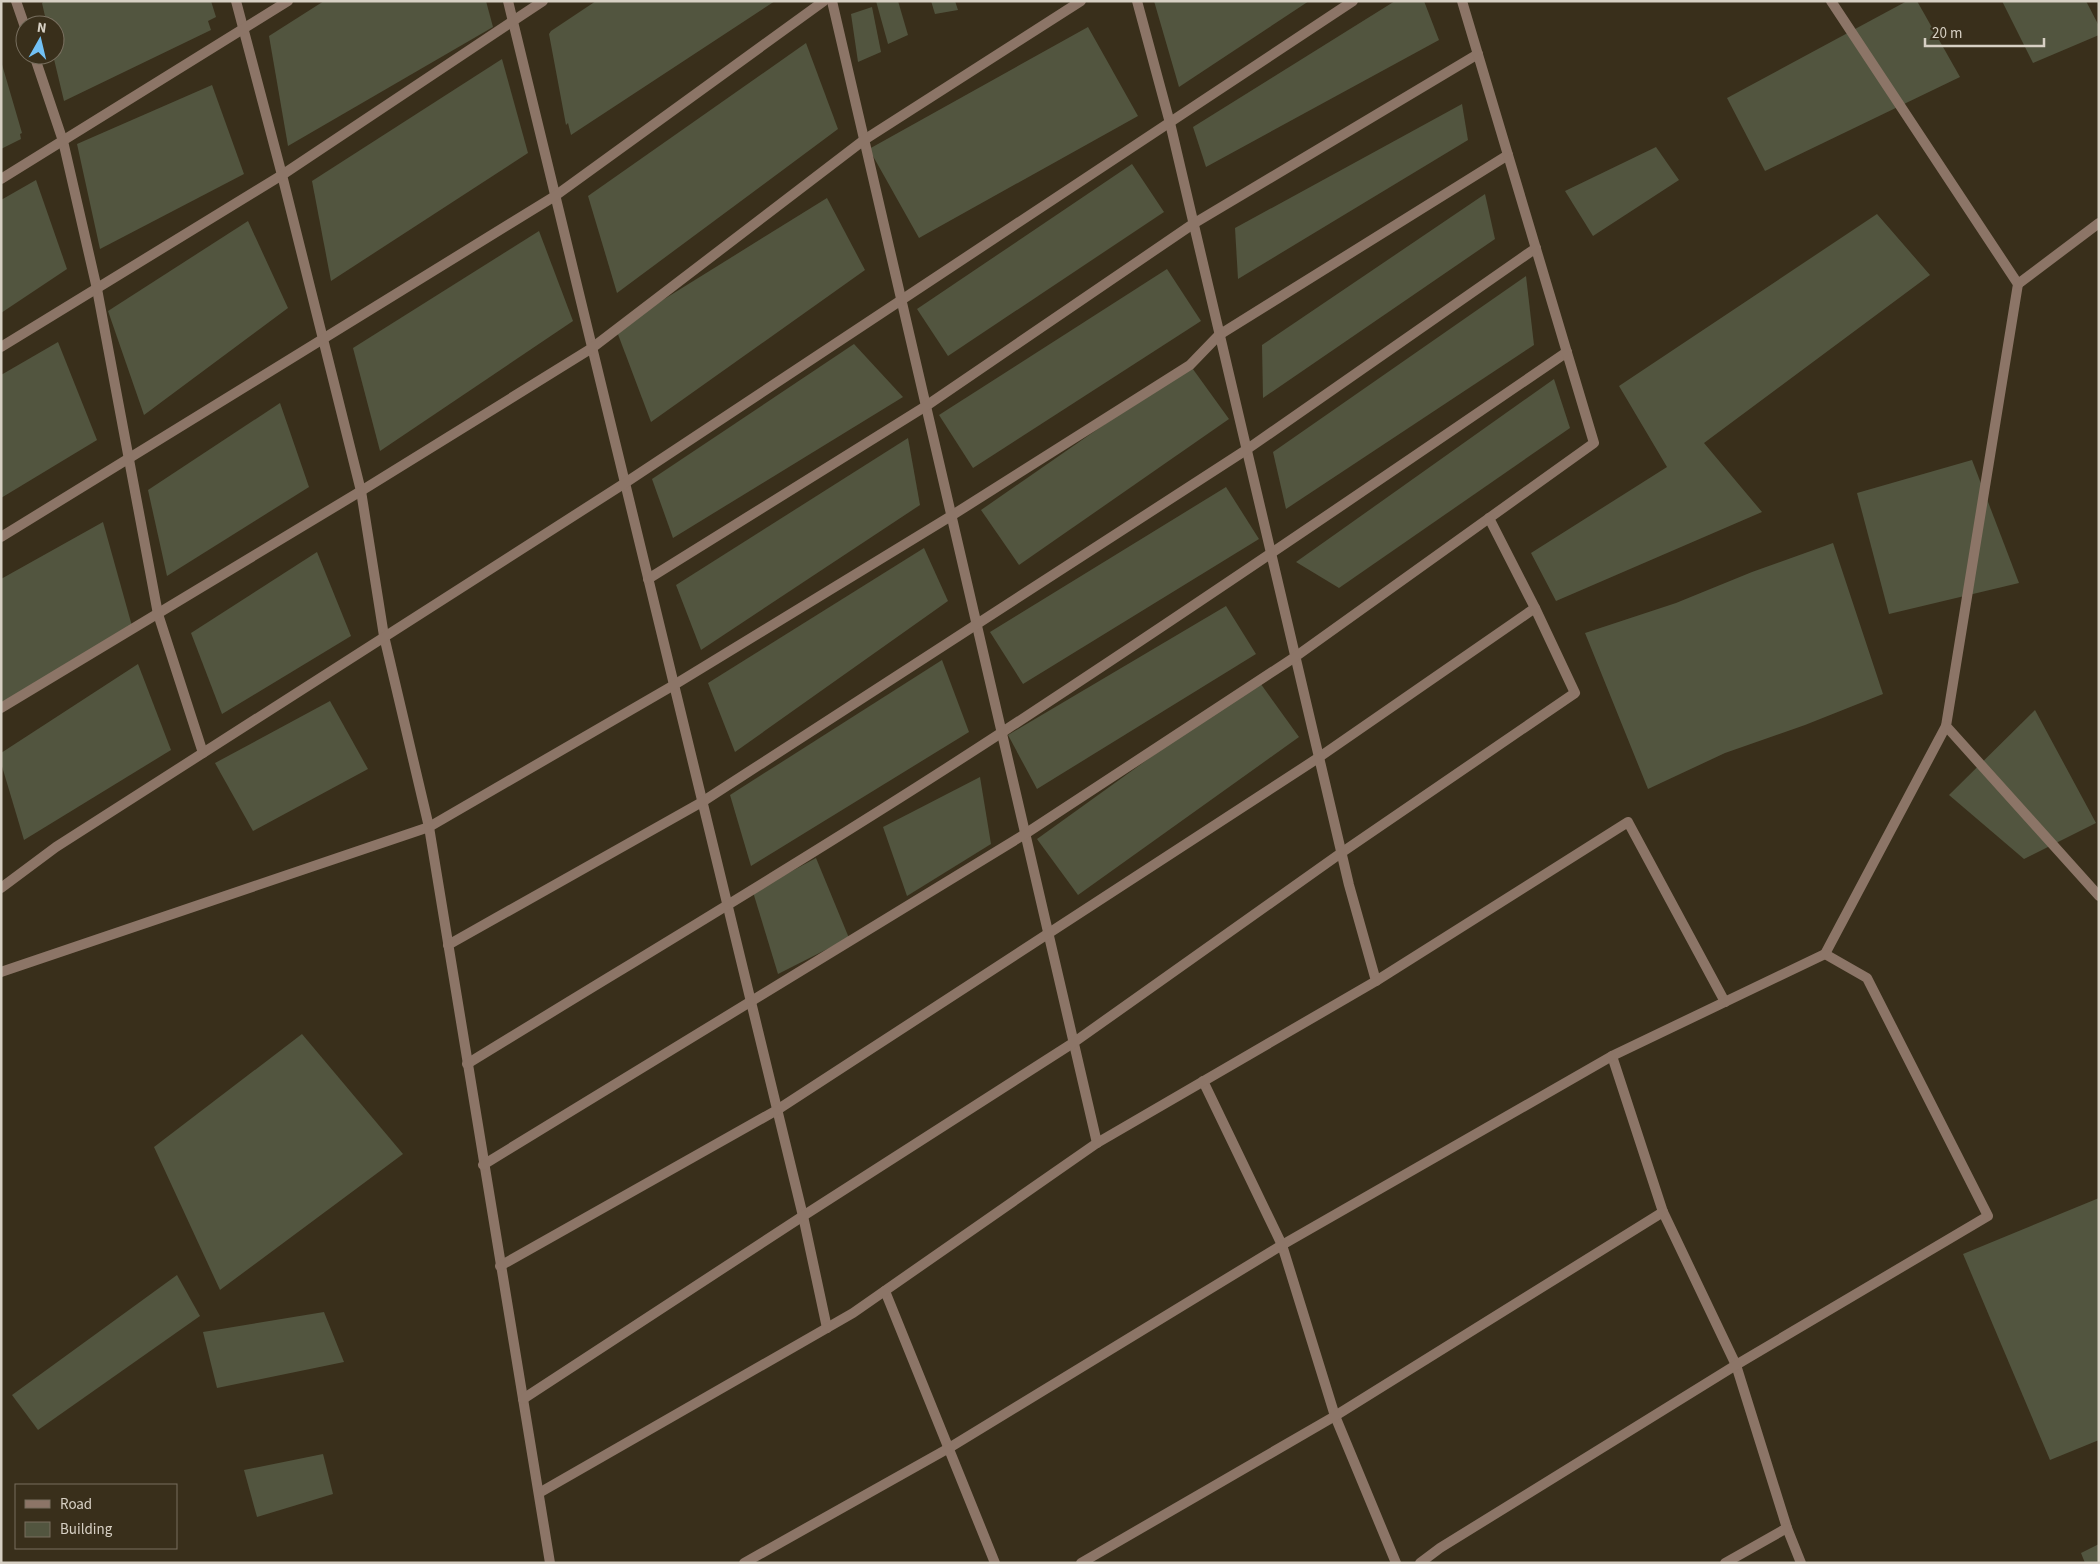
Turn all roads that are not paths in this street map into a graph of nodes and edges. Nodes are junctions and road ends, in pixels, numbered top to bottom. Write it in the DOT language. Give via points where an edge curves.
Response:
graph roads {
  1 [pos="16,1"];
  2 [pos="236,1"];
  3 [pos="288,1"];
  4 [pos="508,1"];
  5 [pos="544,1"];
  6 [pos="824,1"];
  7 [pos="832,1"];
  8 [pos="1081,1"];
  9 [pos="1137,1"];
  10 [pos="1353,1"];
  11 [pos="1462,1"];
  12 [pos="1830,1"];
  13 [pos="21,15"];
  14 [pos="513,22"];
  15 [pos="243,28"];
  16 [pos="1478,54"];
  17 [pos="37,65"];
  18 [pos="1170,123"];
  19 [pos="63,140"];
  20 [pos="864,140"];
  21 [pos="1508,155"];
  22 [pos="282,175"];
  23 [pos="1,179"];
  24 [pos="555,196"];
  25 [pos="2099,223"];
  26 [pos="1194,224"];
  27 [pos="1536,248"];
  28 [pos="2018,284"];
  29 [pos="97,289"];
  30 [pos="901,300"];
  31 [pos="1220,336"];
  32 [pos="323,339"];
  33 [pos="1,347"];
  34 [pos="592,348"];
  35 [pos="1567,352"];
  36 [pos="926,406"];
  37 [pos="1246,450"];
  38 [pos="130,458"];
  39 [pos="625,484"];
  40 [pos="361,491"];
  41 [pos="951,516"];
  42 [pos="1489,518"];
  43 [pos="1,537"];
  44 [pos="1271,554"];
  45 [pos="648,579"];
  46 [pos="1535,608"];
  47 [pos="158,614"];
  48 [pos="976,625"];
  49 [pos="384,636"];
  50 [pos="1295,657"];
  51 [pos="674,685"];
  52 [pos="1,708"];
  53 [pos="1946,726"];
  54 [pos="1002,733"];
  55 [pos="203,753"];
  56 [pos="1318,758"];
  57 [pos="702,802"];
  58 [pos="429,827"];
  59 [pos="1025,834"];
  60 [pos="1341,853"];
  61 [pos="1,888"];
  62 [pos="2099,896"];
  63 [pos="727,905"];
  64 [pos="1048,934"];
  65 [pos="448,945"];
  66 [pos="1825,954"];
  67 [pos="1,972"];
  68 [pos="1376,981"];
  69 [pos="750,1000"];
  70 [pos="1725,1002"];
  71 [pos="1073,1042"];
  72 [pos="1612,1056"];
  73 [pos="467,1064"];
  74 [pos="1203,1081"];
  75 [pos="777,1110"];
  76 [pos="1097,1143"];
  77 [pos="483,1165"];
  78 [pos="1663,1212"];
  79 [pos="803,1216"];
  80 [pos="1282,1245"];
  81 [pos="500,1266"];
  82 [pos="885,1291"];
  83 [pos="827,1328"];
  84 [pos="1736,1365"];
  85 [pos="522,1399"];
  86 [pos="1334,1416"];
  87 [pos="949,1448"];
  88 [pos="539,1493"];
  89 [pos="1787,1528"];
  90 [pos="550,1563"];
  91 [pos="744,1563"];
  92 [pos="995,1563"];
  93 [pos="1081,1563"];
  94 [pos="1396,1563"];
  95 [pos="1420,1563"];
  96 [pos="1725,1563"];
  97 [pos="1801,1563"];
  1 -- 13 [label="street"];
  2 -- 15 [label="street"];
  3 -- 15 [label="street"];
  4 -- 14 [label="street"];
  5 -- 14 [label="street"];
  6 -- 24 [label="street"];
  7 -- 20 [label="street"];
  8 -- 20 [label="street"];
  9 -- 18 [label="street"];
  10 -- 18 [label="street"];
  11 -- 16 [label="street"];
  12 -- 28 [label="street"];
  14 -- 22 [label="street"];
  14 -- 24 [label="street"];
  15 -- 19 [label="street"];
  15 -- 22 [label="street"];
  16 -- 21 [label="street"];
  16 -- 26 [label="street"];
  17 -- 19 [label="street"];
  18 -- 26 [label="street"];
  18 -- 30 [label="street"];
  19 -- 23 [label="street"];
  19 -- 29 [label="street"];
  20 -- 30 [label="street"];
  20 -- 34 [label="street"];
  21 -- 27 [label="street"];
  21 -- 31 [label="street"];
  22 -- 29 [label="street"];
  22 -- 32 [label="street"];
  24 -- 32 [label="street"];
  24 -- 34 [label="street"];
  25 -- 28 [label="street"];
  26 -- 31 [label="street"];
  26 -- 36 [label="street"];
  27 -- 35 [label="street"];
  27 -- 37 [label="street"];
  28 -- 53 [label="street"];
  29 -- 33 [label="street"];
  29 -- 38 [label="street"];
  30 -- 36 [label="street"];
  30 -- 39 [label="street"];
  31 -- 37 [label="street"];
  31 -- 41 [label="street" via="1190,365"];
  32 -- 38 [label="street"];
  32 -- 40 [label="street"];
  34 -- 39 [label="street"];
  34 -- 40 [label="street"];
  35 -- 42 [label="street" via="1594,443"];
  35 -- 44 [label="street"];
  36 -- 41 [label="street"];
  36 -- 45 [label="street"];
  37 -- 44 [label="street"];
  37 -- 48 [label="street"];
  38 -- 43 [label="street"];
  38 -- 47 [label="street"];
  39 -- 45 [label="street"];
  39 -- 49 [label="street"];
  40 -- 47 [label="street"];
  40 -- 49 [label="street"];
  41 -- 48 [label="street"];
  41 -- 51 [label="street"];
  42 -- 46 [label="street"];
  42 -- 50 [label="street"];
  44 -- 50 [label="street"];
  44 -- 54 [label="street"];
  45 -- 51 [label="street"];
  46 -- 56 [label="street"];
  46 -- 60 [label="street" via="1576,693"];
  47 -- 52 [label="street"];
  47 -- 55 [label="street"];
  48 -- 54 [label="street"];
  48 -- 57 [label="street"];
  49 -- 55 [label="street"];
  49 -- 58 [label="street"];
  50 -- 56 [label="street"];
  50 -- 59 [label="street"];
  51 -- 57 [label="street"];
  51 -- 58 [label="street"];
  53 -- 62 [label="street"];
  53 -- 66 [label="street"];
  54 -- 59 [label="street"];
  54 -- 63 [label="street"];
  55 -- 61 [label="street" via="56,847"];
  56 -- 60 [label="street"];
  56 -- 64 [label="street"];
  57 -- 63 [label="street"];
  57 -- 65 [label="street"];
  58 -- 65 [label="street"];
  58 -- 67 [label="street"];
  59 -- 64 [label="street"];
  59 -- 69 [label="street"];
  60 -- 68 [label="street"];
  60 -- 71 [label="street"];
  63 -- 69 [label="street"];
  63 -- 73 [label="street"];
  64 -- 71 [label="street"];
  64 -- 75 [label="street"];
  65 -- 73 [label="street"];
  66 -- 70 [label="street"];
  66 -- 84 [label="street" via="1868,978 1988,1216"];
  68 -- 70 [label="street" via="1628,822"];
  68 -- 74 [label="street"];
  69 -- 75 [label="street"];
  69 -- 77 [label="street"];
  70 -- 72 [label="street"];
  71 -- 76 [label="street"];
  71 -- 79 [label="street"];
  72 -- 78 [label="street"];
  72 -- 80 [label="street"];
  73 -- 77 [label="street"];
  74 -- 76 [label="street"];
  74 -- 80 [label="street"];
  75 -- 79 [label="street"];
  75 -- 81 [label="street"];
  76 -- 82 [label="street"];
  77 -- 81 [label="street"];
  78 -- 84 [label="street"];
  78 -- 86 [label="street"];
  79 -- 83 [label="street"];
  79 -- 85 [label="street"];
  80 -- 86 [label="street"];
  80 -- 87 [label="street"];
  81 -- 85 [label="street"];
  82 -- 83 [label="street"];
  82 -- 87 [label="street"];
  83 -- 88 [label="street"];
  84 -- 89 [label="street"];
  84 -- 95 [label="street"];
  85 -- 88 [label="street"];
  86 -- 93 [label="street"];
  86 -- 94 [label="street"];
  87 -- 91 [label="street"];
  87 -- 92 [label="street"];
  88 -- 90 [label="street"];
  89 -- 96 [label="street"];
  89 -- 97 [label="street"];
}
